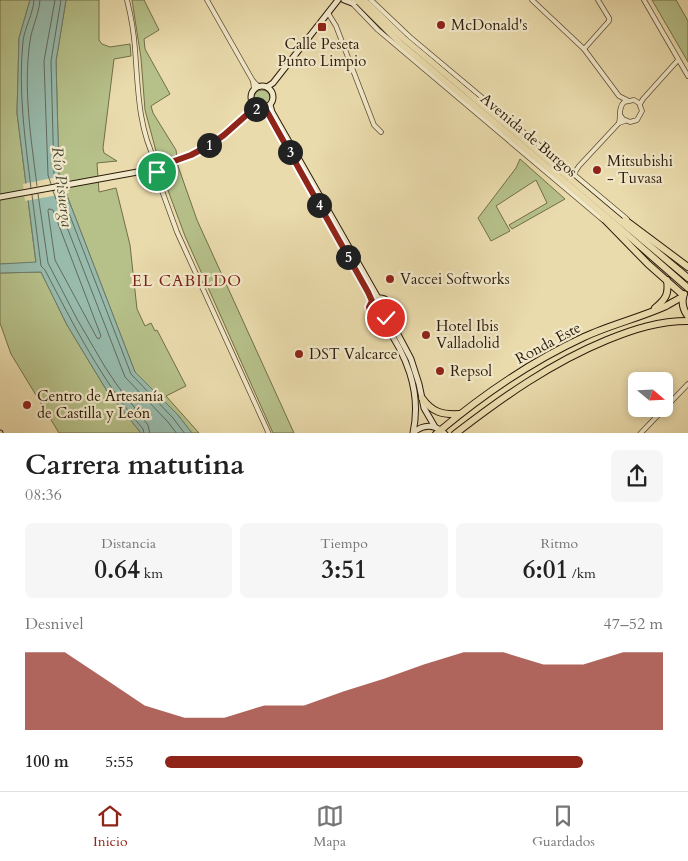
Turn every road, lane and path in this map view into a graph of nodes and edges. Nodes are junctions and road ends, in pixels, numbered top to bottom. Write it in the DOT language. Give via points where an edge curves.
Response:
graph roads {
  1 [pos="127,0"];
  2 [pos="207,0"];
  3 [pos="344,0"];
  4 [pos="371,0"];
  5 [pos="532,0"];
  6 [pos="598,0"];
  7 [pos="644,0"];
  8 [pos="337,1"];
  9 [pos="358,1"];
  10 [pos="328,14"];
  11 [pos="396,24"];
  12 [pos="386,37"];
  13 [pos="401,44"];
  14 [pos="409,44"];
  15 [pos="584,49"];
  16 [pos="436,59"];
  17 [pos="678,60"];
  18 [pos="424,69"];
  19 [pos="436,70"];
  20 [pos="688,76"];
  21 [pos="446,78"];
  22 [pos="459,78"];
  23 [pos="257,88"];
  24 [pos="445,88"];
  25 [pos="269,89"];
  26 [pos="620,96"];
  27 [pos="627,100"];
  28 [pos="464,103"];
  29 [pos="638,103"];
  30 [pos="270,105"];
  31 [pos="621,105"];
  32 [pos="256,106"];
  33 [pos="265,108"];
  34 [pos="621,116"];
  35 [pos="488,117"];
  36 [pos="625,121"];
  37 [pos="619,123"];
  38 [pos="504,130"];
  39 [pos="381,132"];
  40 [pos="523,132"];
  41 [pos="535,150"];
  42 [pos="520,151"];
  43 [pos="157,167"];
  44 [pos="570,178"];
  45 [pos="557,182"];
  46 [pos="0,197"];
  47 [pos="595,207"];
  48 [pos="604,207"];
  49 [pos="610,226"];
  50 [pos="638,229"];
  51 [pos="688,267"];
  52 [pos="687,277"];
  53 [pos="667,280"];
  54 [pos="688,289"];
  55 [pos="683,296"];
  56 [pos="378,298"];
  57 [pos="372,301"];
  58 [pos="651,311"];
  59 [pos="390,315"];
  60 [pos="688,316"];
  61 [pos="382,320"];
  62 [pos="688,321"];
  63 [pos="688,384"];
  64 [pos="422,398"];
  65 [pos="459,414"];
  66 [pos="464,427"];
  67 [pos="439,431"];
  68 [pos="269,433"];
  69 [pos="413,433"];
  70 [pos="456,433"];
  71 [pos="461,433"];
  72 [pos="641,433"];
  1 -- 43 [label="street" via="142,120"];
  2 -- 23 [label="street"];
  3 -- 8 [label="street"];
  3 -- 9 [label="street"];
  4 -- 11 [label="street, Avenida de Burgos"];
  5 -- 15 [label="street"];
  6 -- 15 [label="street" via="609,21"];
  7 -- 17 [label="street"];
  8 -- 10 [label="street"];
  9 -- 12 [label="street, Avenida de Burgos"];
  9 -- 13 [label="highway, Avenida de Burgos"];
  9 -- 14 [label="highway, Avenida de Burgos"];
  10 -- 25 [label="street"];
  10 -- 39 [label="street" via="336,26 374,125"];
  11 -- 14 [label="street"];
  11 -- 16 [label="street, Avenida de Burgos"];
  12 -- 13 [label="street"];
  12 -- 18 [label="street, Avenida de Burgos"];
  13 -- 19 [label="highway, Avenida de Burgos"];
  14 -- 19 [label="highway, Avenida de Burgos"];
  15 -- 26 [label="street"];
  16 -- 19 [label="street"];
  16 -- 22 [label="street, Avenida de Burgos"];
  17 -- 20 [label="street"];
  17 -- 29 [label="street"];
  18 -- 19 [label="street"];
  18 -- 24 [label="street, Avenida de Burgos"];
  19 -- 21 [label="highway, Avenida de Burgos"];
  21 -- 22 [label="street" via="452,75"];
  21 -- 24 [label="street"];
  21 -- 35 [label="highway, Avenida de Burgos"];
  21 -- 41 [label="highway, Avenida de Burgos"];
  22 -- 40 [label="street, Avenida de Burgos"];
  23 -- 25 [label="street"];
  23 -- 32 [label="street" via="251,97"];
  24 -- 28 [label="street, Avenida de Burgos"];
  25 -- 30 [label="street" via="273,97"];
  26 -- 27 [label="street"];
  26 -- 31 [label="street"];
  27 -- 29 [label="street"];
  27 -- 31 [label="street"];
  28 -- 35 [label="street"];
  28 -- 42 [label="street, Avenida de Burgos"];
  29 -- 36 [label="street" via="642,111 640,118 633,122"];
  30 -- 33 [label="street"];
  30 -- 56 [label="street"];
  31 -- 34 [label="street"];
  32 -- 33 [label="street"];
  32 -- 43 [label="street" via="210,145"];
  33 -- 57 [label="street"];
  34 -- 36 [label="street"];
  34 -- 37 [label="street"];
  35 -- 38 [label="highway, Avenida de Burgos"];
  36 -- 37 [label="street"];
  37 -- 44 [label="street"];
  38 -- 42 [label="street"];
  38 -- 44 [label="highway, Avenida de Burgos"];
  40 -- 41 [label="street"];
  40 -- 44 [label="street, Avenida de Burgos"];
  41 -- 44 [label="highway, Avenida de Burgos"];
  42 -- 45 [label="street, Avenida de Burgos"];
  43 -- 46 [label="street"];
  43 -- 68 [label="street" via="177,232"];
  44 -- 45 [label="street" via="564,185"];
  44 -- 47 [label="highway, Avenida de Burgos"];
  44 -- 48 [label="highway, Avenida de Burgos"];
  44 -- 50 [label="street, Avenida de Burgos"];
  45 -- 49 [label="street, Avenida de Burgos"];
  47 -- 49 [label="highway"];
  47 -- 54 [label="highway, Avenida de Burgos"];
  48 -- 50 [label="highway"];
  48 -- 52 [label="highway, Avenida de Burgos"];
  49 -- 53 [label="highway"];
  50 -- 51 [label="highway"];
  53 -- 55 [label="highway"];
  53 -- 58 [label="highway" via="668,296"];
  54 -- 55 [label="highway"];
  55 -- 58 [label="highway, Ronda Este"];
  55 -- 60 [label="highway"];
  56 -- 57 [label="street"];
  56 -- 59 [label="street" via="390,303"];
  57 -- 61 [label="street" via="370,313"];
  58 -- 65 [label="highway, Ronda Este" via="598,331 542,359"];
  59 -- 61 [label="street"];
  59 -- 64 [label="street" via="411,359"];
  61 -- 69 [label="street" via="407,362 414,384 417,410"];
  62 -- 66 [label="highway, Ronda Este" via="652,324 593,346 523,384"];
  63 -- 72 [label="street"];
  64 -- 65 [label="highway" via="436,412"];
  64 -- 67 [label="street" via="424,408"];
  65 -- 67 [label="highway, Ronda Este"];
  66 -- 70 [label="highway, Ronda Este"];
  66 -- 71 [label="highway"];
  67 -- 69 [label="street" via="425,427"];
}
